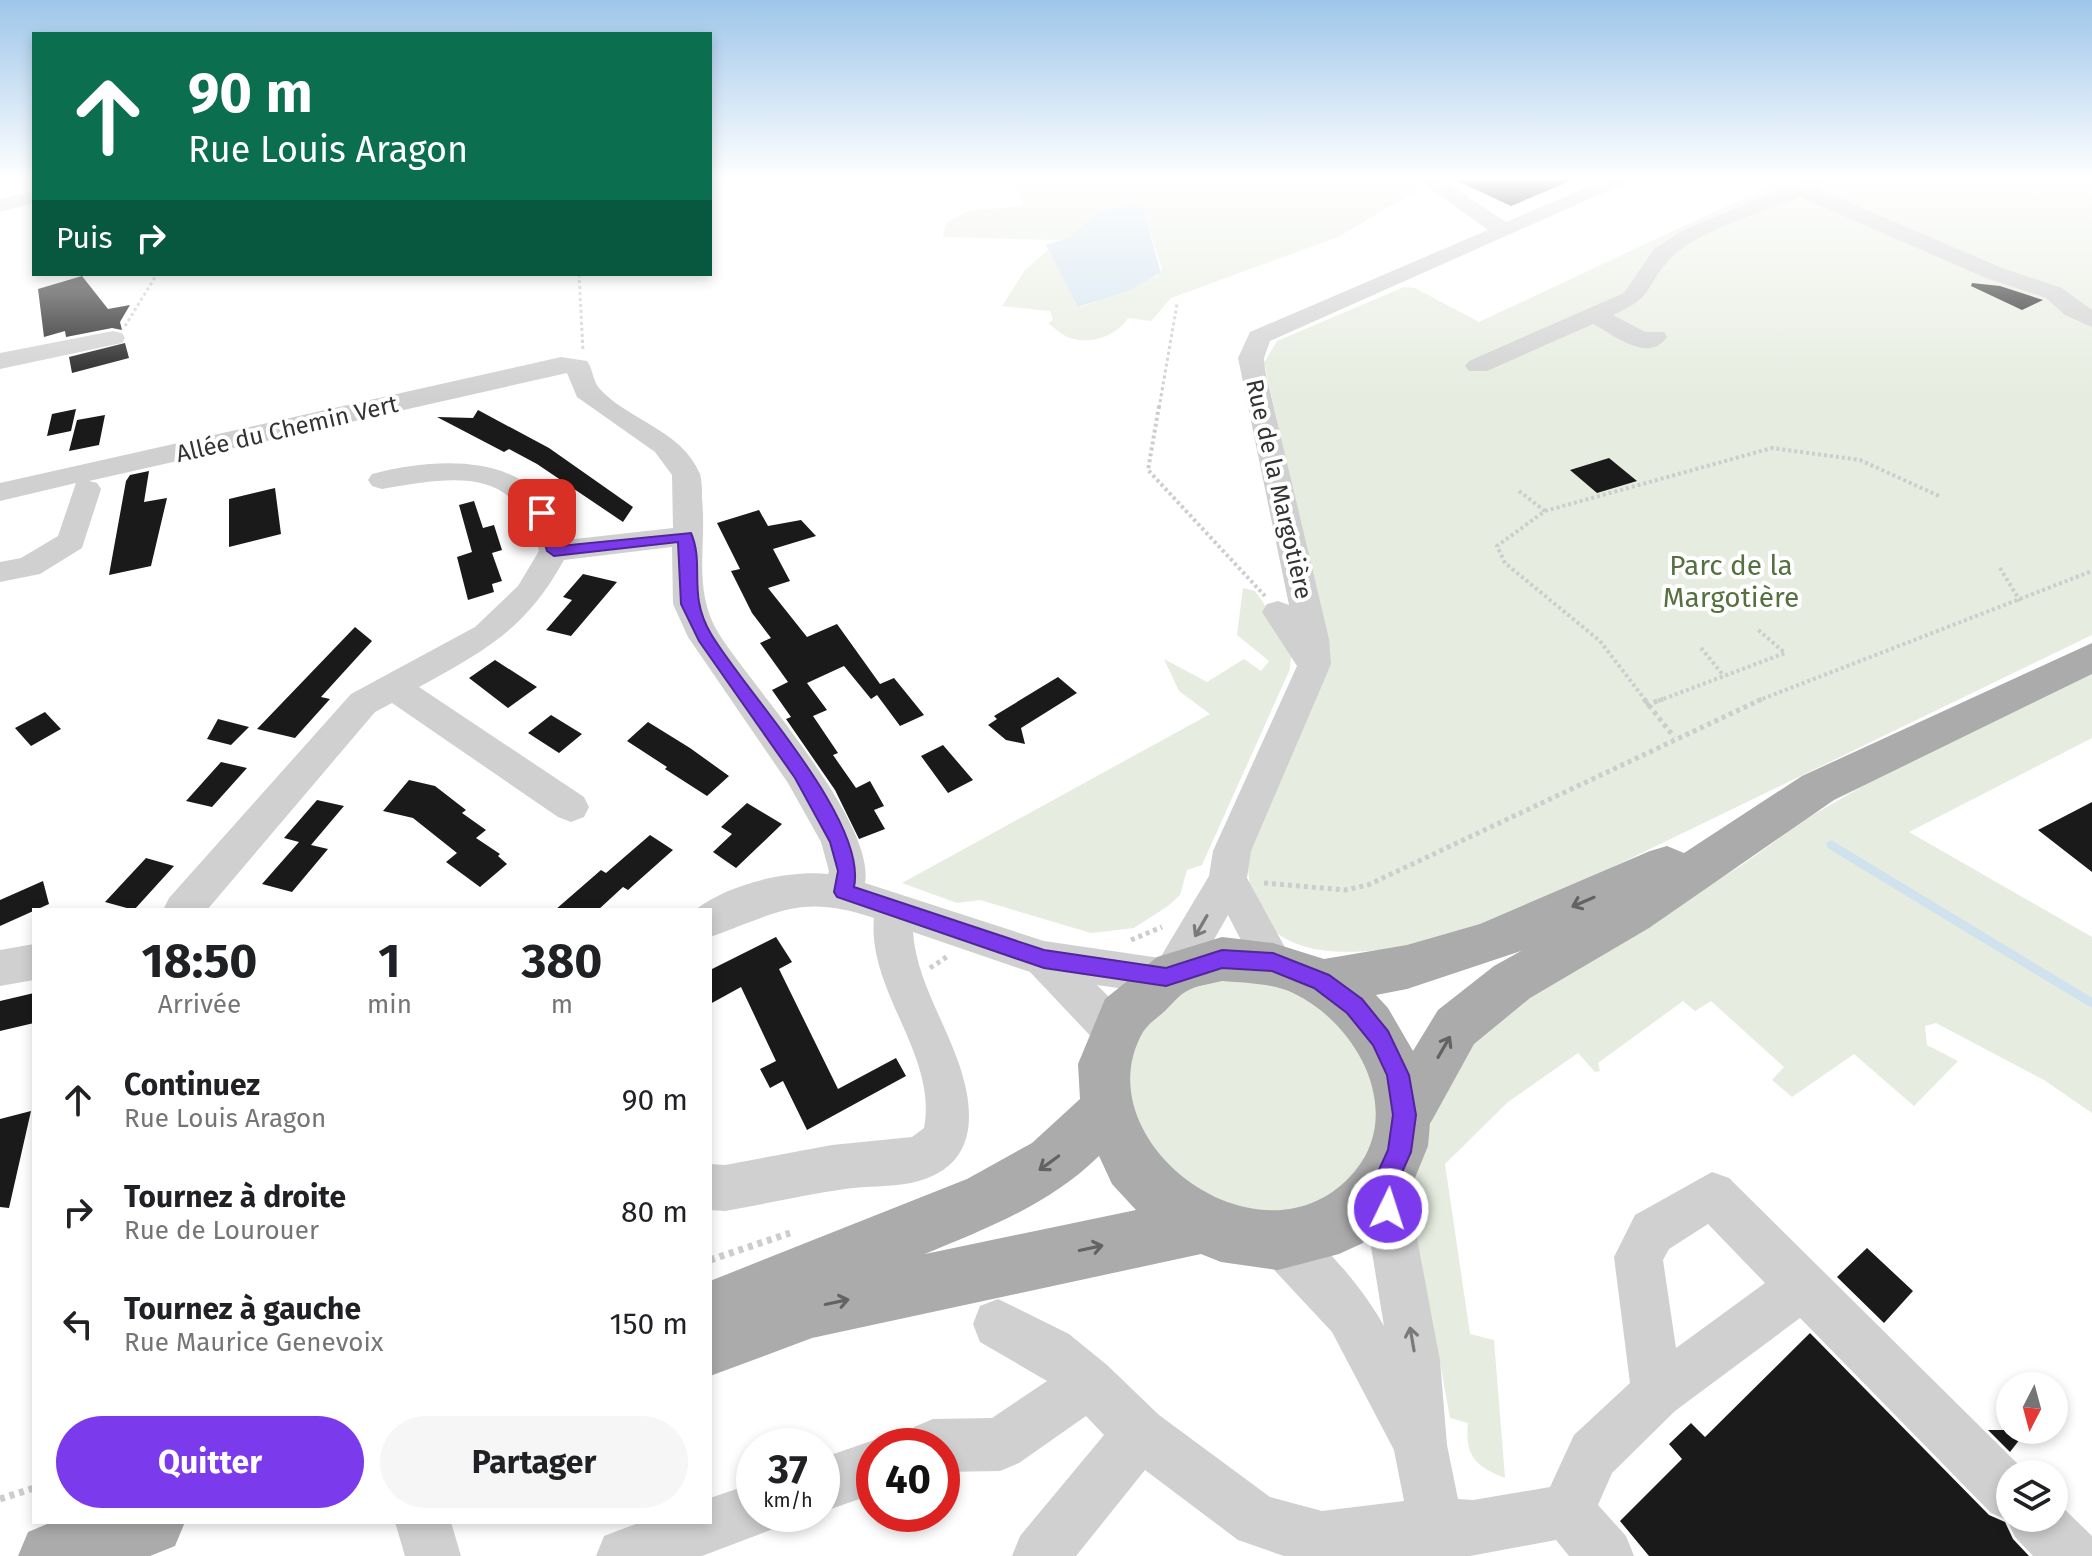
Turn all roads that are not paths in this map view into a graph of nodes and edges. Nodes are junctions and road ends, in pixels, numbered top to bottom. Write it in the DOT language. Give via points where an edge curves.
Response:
graph roads {
  1 [pos="1452,252"];
  2 [pos="1666,252"];
  3 [pos="1945,252"];
  4 [pos="1602,304"];
  5 [pos="2092,320"];
  6 [pos="1655,337"];
  7 [pos="113,338"];
  8 [pos="0,361"];
  9 [pos="1478,366"];
  10 [pos="382,480"];
  11 [pos="87,489"];
  12 [pos="0,492"];
  13 [pos="686,536"];
  14 [pos="554,551"];
  15 [pos="0,572"];
  16 [pos="1278,612"];
  17 [pos="2092,657"];
  18 [pos="1314,664"];
  19 [pos="392,686"];
  20 [pos="571,807"];
  21 [pos="1757,826"];
  22 [pos="1228,879"];
  23 [pos="844,892"];
  24 [pos="185,908"];
  25 [pos="895,909"];
  26 [pos="712,919"];
  27 [pos="1170,957"];
  28 [pos="1044,959"];
  29 [pos="32,962"];
  30 [pos="1273,962"];
  31 [pos="0,968"];
  32 [pos="1321,982"];
  33 [pos="1115,1032"];
  34 [pos="1107,1111"];
  35 [pos="1405,1115"];
  36 [pos="1384,1185"];
  37 [pos="712,1187"];
  38 [pos="1201,1225"];
  39 [pos="1280,1241"];
  40 [pos="1802,1286"];
  41 [pos="712,1310"];
  42 [pos="998,1324"];
  43 [pos="712,1344"];
  44 [pos="1089,1383"];
  45 [pos="1657,1393"];
  46 [pos="1140,1434"];
  47 [pos="960,1445"];
  48 [pos="1420,1445"];
  49 [pos="1996,1480"];
  50 [pos="1567,1511"];
  51 [pos="736,1516"];
  52 [pos="145,1524"];
  53 [pos="424,1524"];
  54 [pos="2048,1532"];
  55 [pos="1438,1540"];
  56 [pos="52,1556"];
  57 [pos="433,1556"];
  58 [pos="624,1556"];
  59 [pos="1040,1556"];
  60 [pos="1606,1556"];
  61 [pos="2072,1556"];
  1 -- 18 [label="street, Rue de la Margotière" via="1283,324 1259,337 1254,346 1252,370 1313,639"];
  2 -- 4 [label="street" via="1632,298"];
  3 -- 5 [label="street" via="2054,293"];
  4 -- 6 [label="street" via="1645,342"];
  4 -- 9 [label="street"];
  7 -- 8 [label="street"];
  10 -- 14 [label="street" via="436,471 507,483 542,513"];
  11 -- 15 [label="street" via="71,541 29,567"];
  12 -- 13 [label="street, Allée du Chemin Vert" via="574,365 584,376 586,391 677,458 686,475"];
  13 -- 14 [label="street"];
  13 -- 23 [label="street" via="689,604 704,637 801,773 839,841 848,871"];
  14 -- 19 [label="street" via="530,593 486,635"];
  16 -- 18 [label="street"];
  17 -- 21 [label="main road" via="1818,788"];
  18 -- 22 [label="street, Rue de la Margotière" via="1232,851"];
  19 -- 20 [label="street"];
  19 -- 24 [label="street" via="363,703 345,722"];
  21 -- 32 [label="main road, one-way" via="1488,943 1407,967"];
  35 -- 21 [label="main road, one-way" via="1456,1027 1512,982 1632,913"];
  22 -- 27 [label="street, Rue de la Margotière, one-way"];
  22 -- 30 [label="street"];
  23 -- 25 [label="street"];
  23 -- 26 [label="street" via="806,888 751,901"];
  25 -- 28 [label="street"];
  25 -- 37 [label="street" via="891,926 901,972 946,1085 941,1141 933,1152 912,1158"];
  27 -- 28 [label="street"];
  27 -- 30 [label="main road"];
  27 -- 33 [label="main road"];
  28 -- 33 [label="street"];
  29 -- 31 [label="street"];
  30 -- 32 [label="main road"];
  32 -- 35 [label="main road" via="1354,1006 1381,1038 1398,1075"];
  33 -- 34 [label="main road" via="1105,1070"];
  34 -- 38 [label="main road" via="1119,1145 1139,1177 1167,1205"];
  34 -- 41 [label="main road, one-way" via="1052,1163 985,1201"];
  35 -- 36 [label="main road" via="1400,1152"];
  36 -- 39 [label="main road" via="1340,1224"];
  48 -- 36 [label="street, one-way" via="1415,1360"];
  38 -- 39 [label="main road" via="1240,1238"];
  43 -- 38 [label="main road, one-way" via="812,1308"];
  39 -- 48 [label="street" via="1350,1314"];
  40 -- 45 [label="street"];
  40 -- 45 [label="street" via="1712,1195 1652,1232 1638,1257"];
  40 -- 49 [label="street"];
  42 -- 44 [label="street" via="1051,1352"];
  44 -- 46 [label="street"];
  44 -- 47 [label="street" via="1000,1444"];
  45 -- 50 [label="street" via="1593,1454"];
  46 -- 55 [label="street" via="1257,1521 1322,1539"];
  46 -- 59 [label="street"];
  48 -- 55 [label="street"];
  50 -- 55 [label="street" via="1473,1528"];
  50 -- 60 [label="street"];
  51 -- 58 [label="street"];
  52 -- 56 [label="main road"];
  53 -- 57 [label="street"];
  54 -- 61 [label="street"];
}
